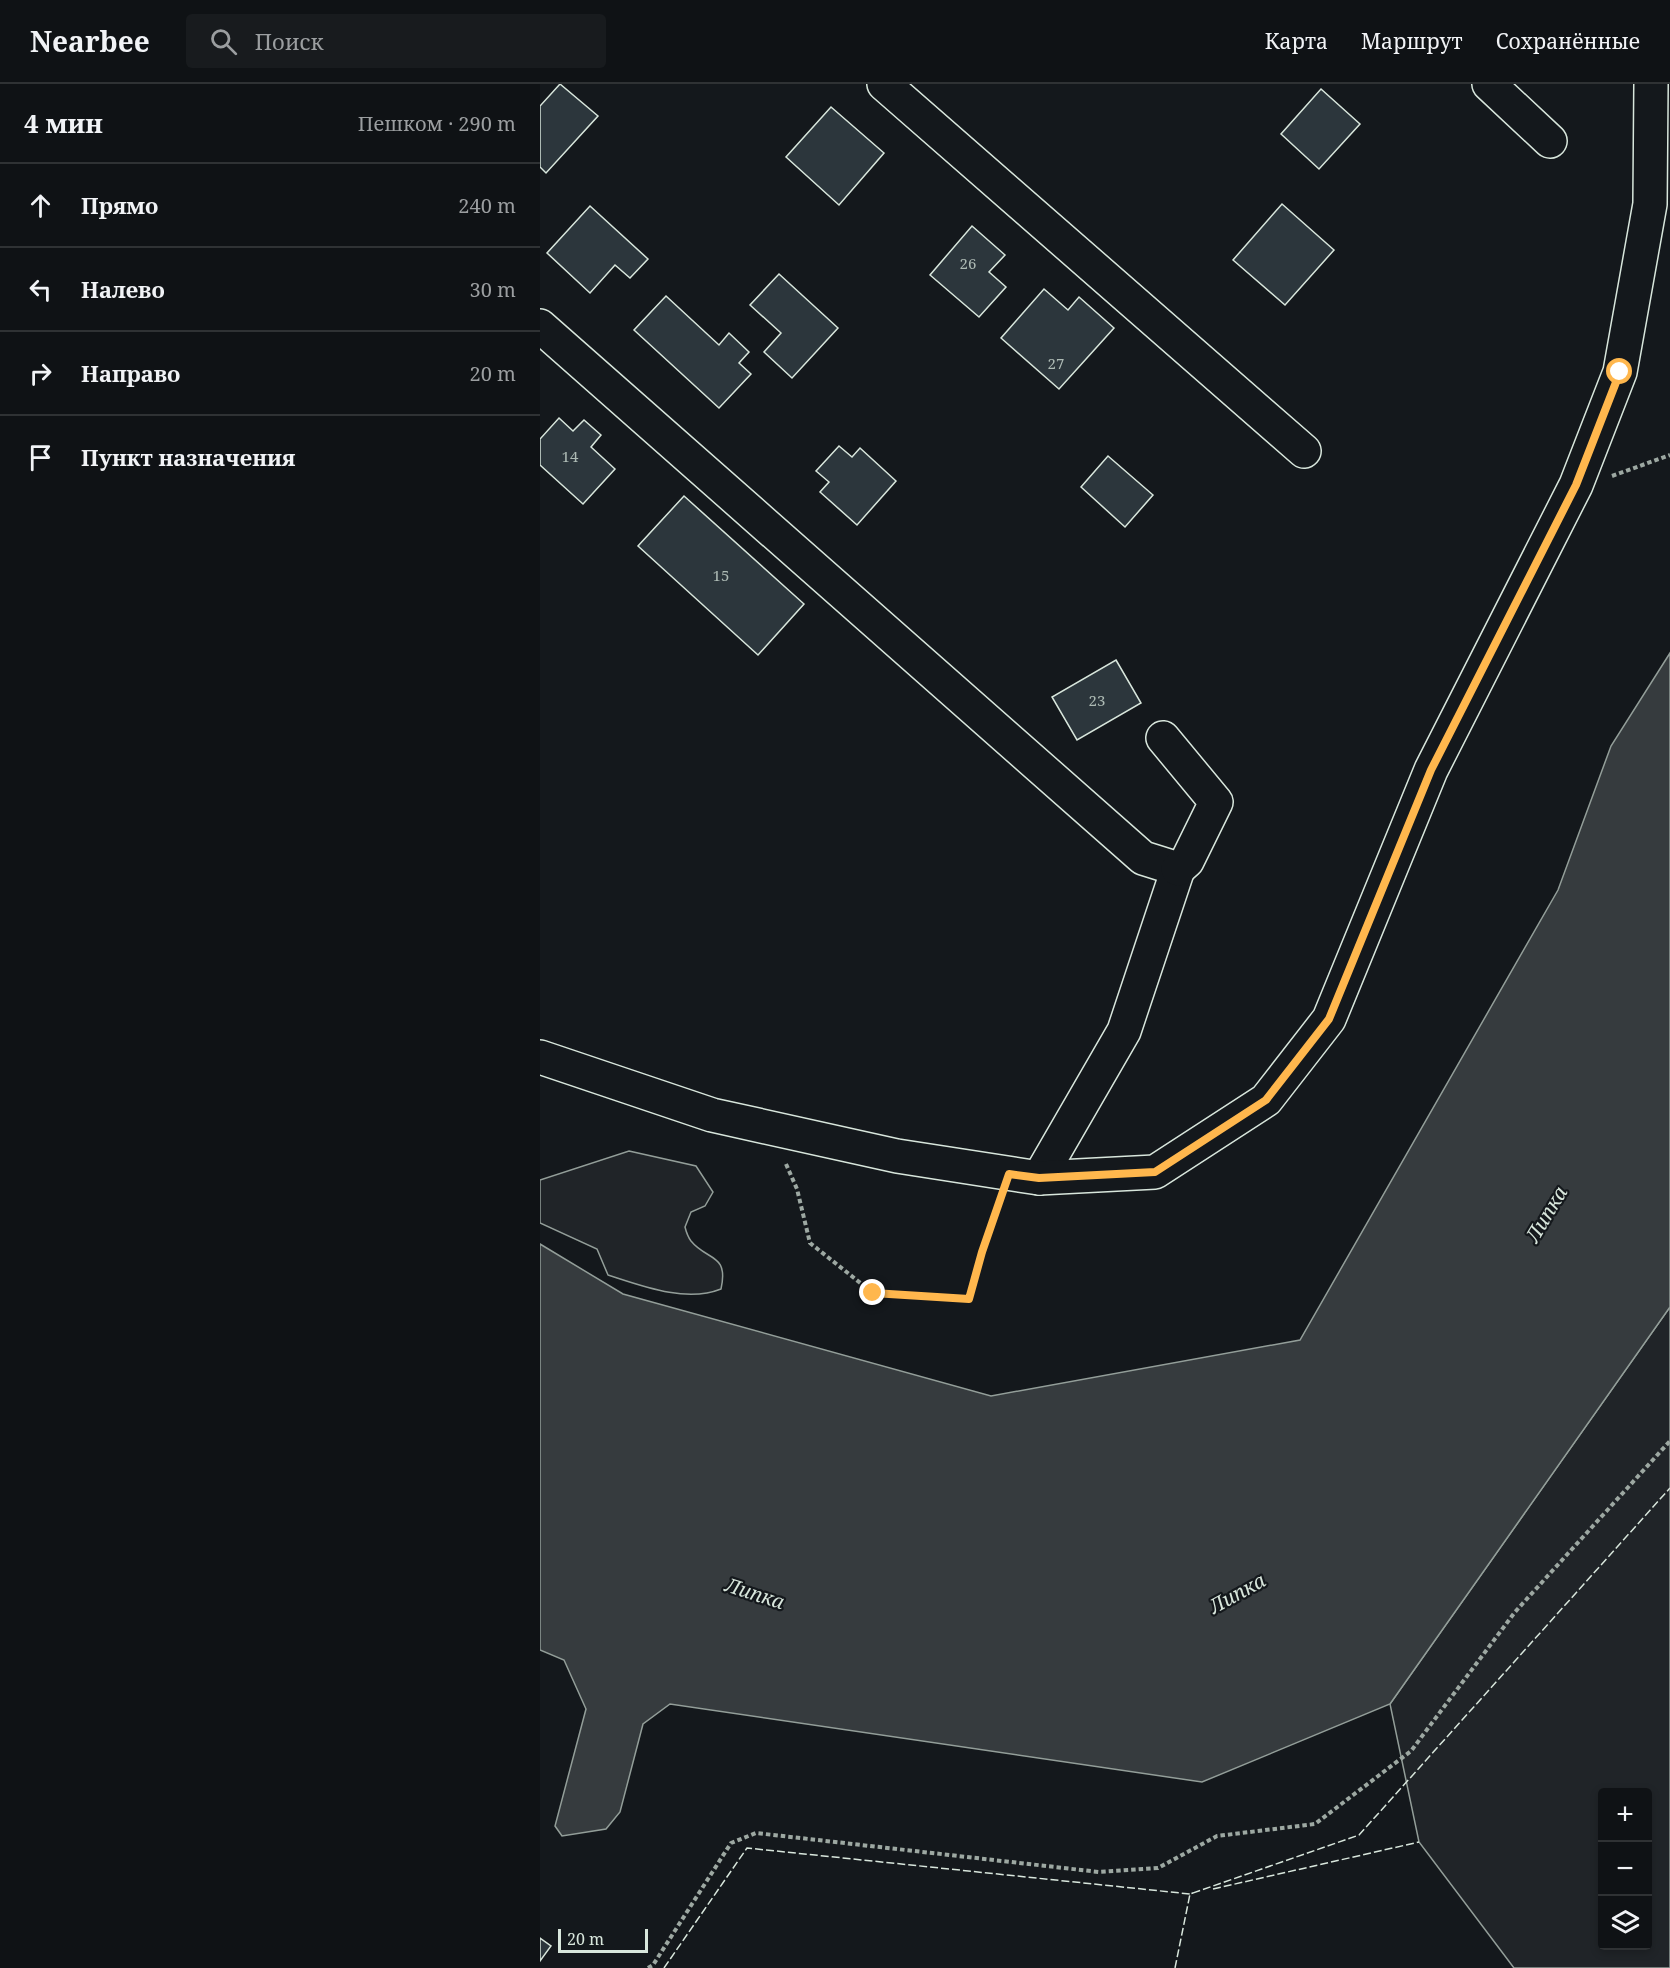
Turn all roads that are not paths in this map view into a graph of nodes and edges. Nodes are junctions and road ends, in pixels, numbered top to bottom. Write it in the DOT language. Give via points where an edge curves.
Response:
graph roads {
  1 [pos="884,84"];
  2 [pos="1489,84"];
  3 [pos="1651,84"];
  4 [pos="1551,141"];
  5 [pos="540,326"];
  6 [pos="1304,451"];
  7 [pos="1163,738"];
  8 [pos="1178,869"];
  9 [pos="540,1057"];
  10 [pos="1024,1176"];
  1 -- 6 [label="lane"];
  2 -- 4 [label="lane"];
  3 -- 10 [label="lane" via="1648,215 1620,372 1583,469 1431,770 1329,1019 1266,1100 1155,1172"];
  5 -- 8 [label="lane" via="1143,858"];
  7 -- 8 [label="lane" via="1216,802 1187,861"];
  8 -- 10 [label="lane" via="1124,1031"];
  9 -- 10 [label="lane" via="712,1115 897,1156"];
}
